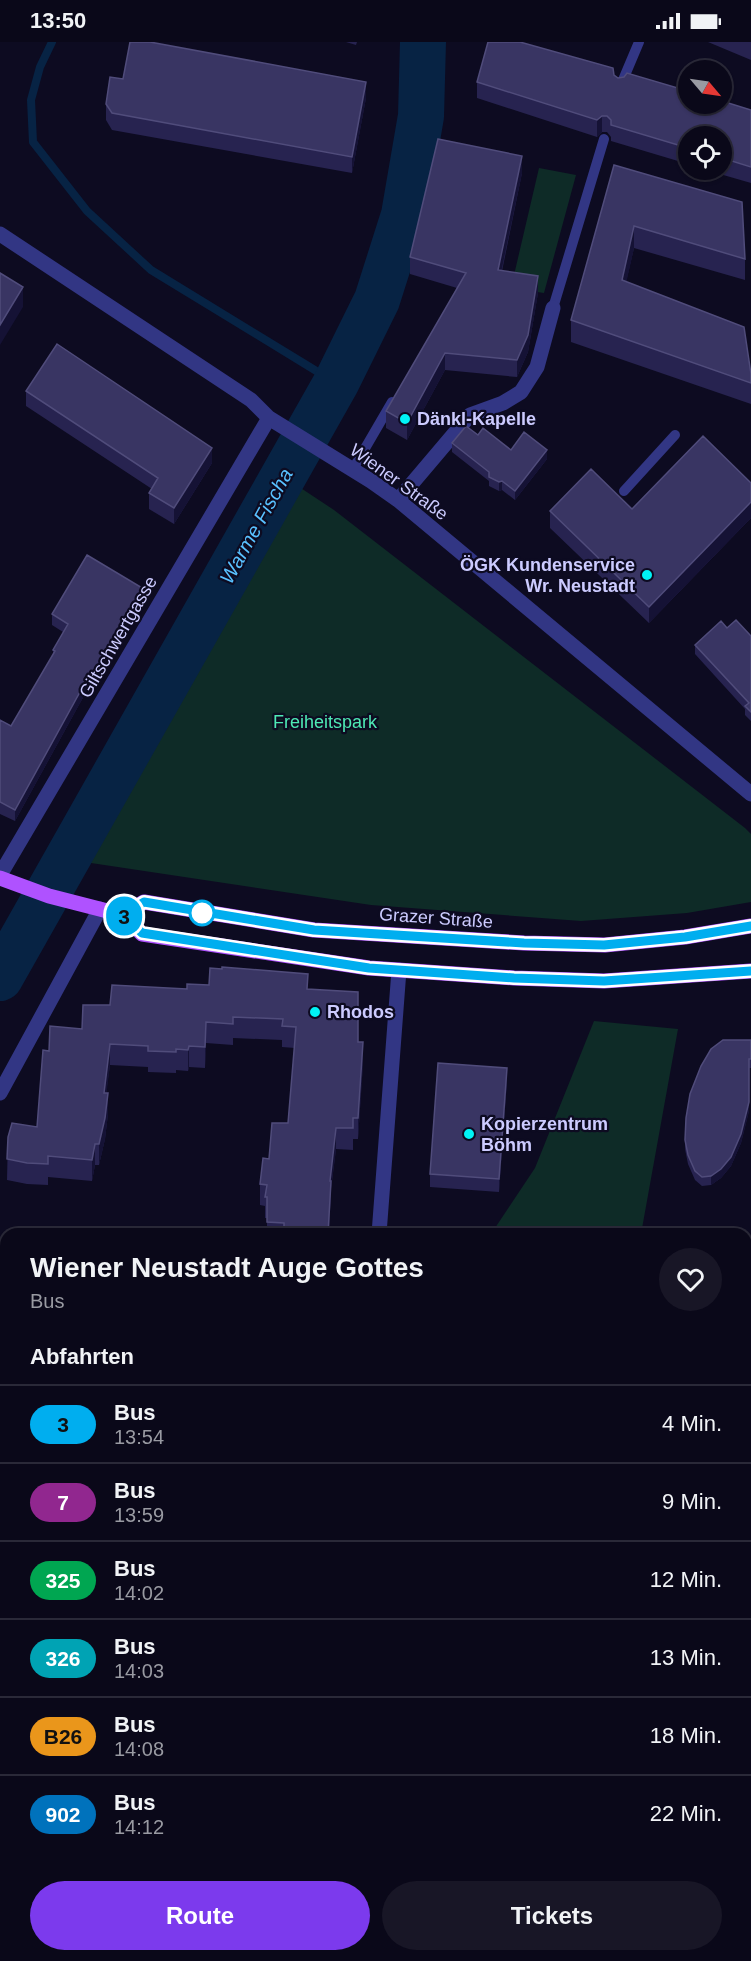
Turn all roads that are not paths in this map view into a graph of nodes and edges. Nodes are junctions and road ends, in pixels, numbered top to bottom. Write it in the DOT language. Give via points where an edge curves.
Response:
graph roads {
  1 [pos="639,42"];
  2 [pos="620,87"];
  3 [pos="604,139"];
  4 [pos="0,234"];
  5 [pos="553,308"];
  6 [pos="398,392"];
  7 [pos="269,418"];
  8 [pos="675,435"];
  9 [pos="353,470"];
  10 [pos="624,490"];
  11 [pos="398,500"];
  12 [pos="751,794"];
  13 [pos="0,876"];
  14 [pos="100,909"];
  15 [pos="123,915"];
  16 [pos="751,926"];
  17 [pos="399,970"];
  18 [pos="751,971"];
  19 [pos="0,1093"];
  20 [pos="379,1228"];
  1 -- 2 [label="lane"];
  3 -- 5 [label="lane"];
  4 -- 7 [label="street, Wiener Straße" via="251,400"];
  5 -- 11 [label="street" via="537,367 521,392 470,415"];
  6 -- 9 [label="lane"];
  7 -- 9 [label="street, Wiener Straße"];
  7 -- 13 [label="street, Giltschwertgasse"];
  8 -- 10 [label="lane"];
  9 -- 11 [label="street, Wiener Straße"];
  11 -- 12 [label="street, Wiener Straße"];
  13 -- 14 [label="main road"];
  14 -- 15 [label="main road"];
  14 -- 19 [label="street"];
  15 -- 16 [label="main road, Grazer Straße" via="144,902 314,930 593,945 685,937"];
  15 -- 17 [label="main road" via="142,933"];
  17 -- 18 [label="main road" via="604,981"];
  17 -- 20 [label="street"];
}
